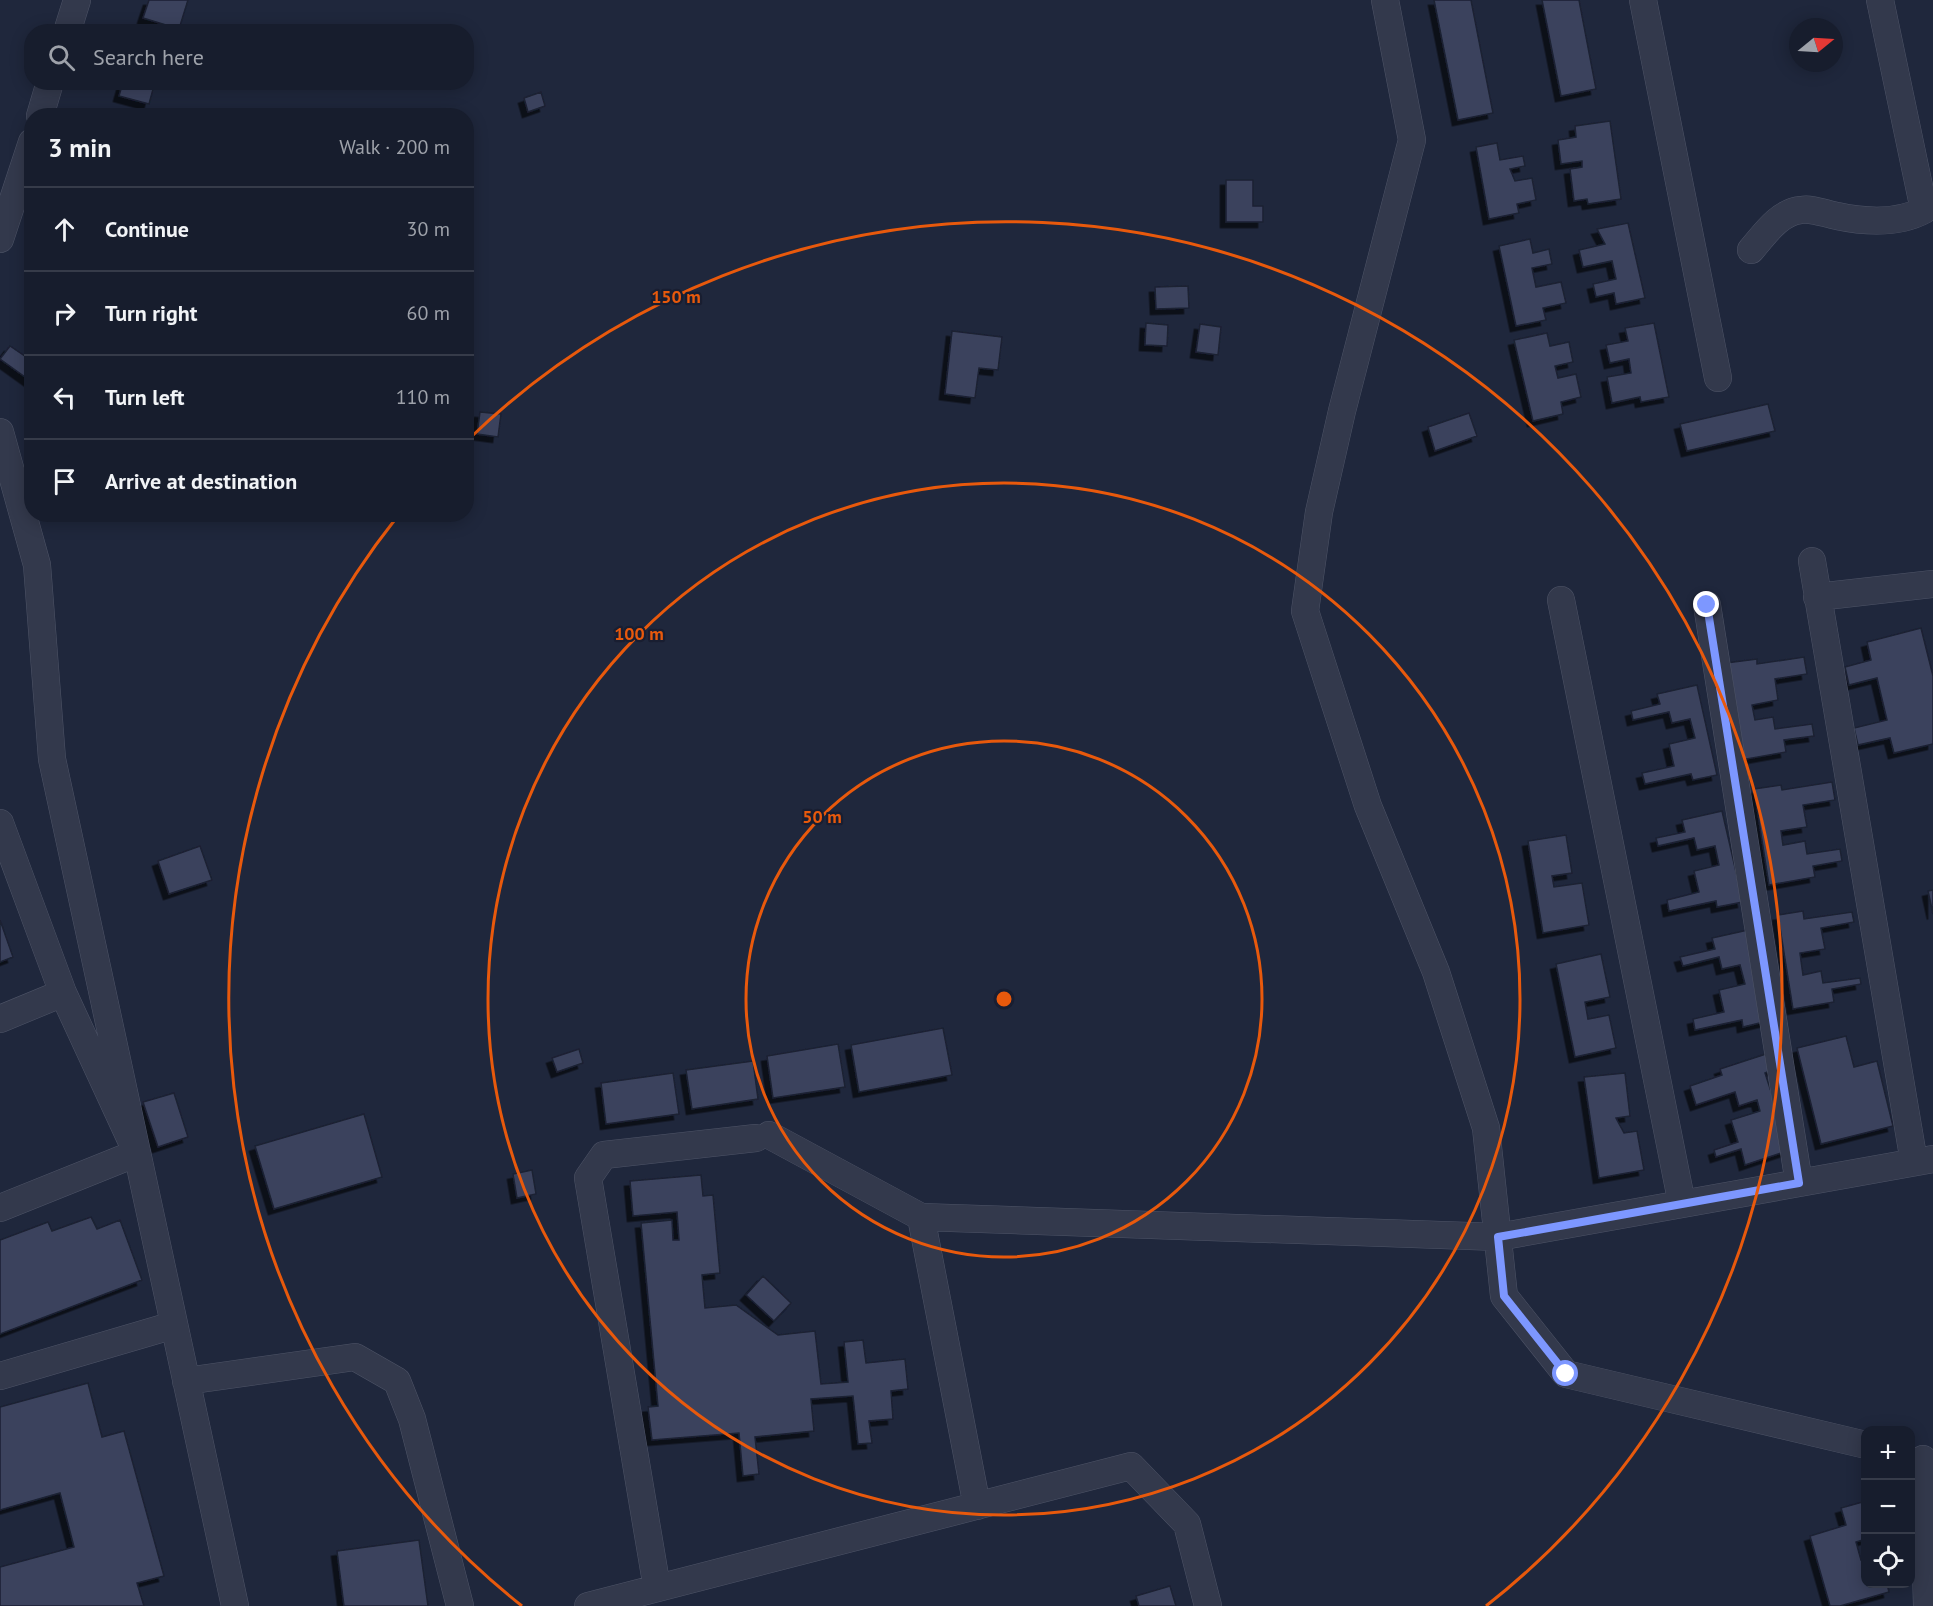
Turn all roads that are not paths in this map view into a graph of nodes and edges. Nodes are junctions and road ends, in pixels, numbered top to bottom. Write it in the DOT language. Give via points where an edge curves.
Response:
graph roads {
  1 [pos="77,0"];
  2 [pos="1385,0"];
  3 [pos="1643,0"];
  4 [pos="1880,0"];
  5 [pos="70,24"];
  6 [pos="48,90"];
  7 [pos="43,108"];
  8 [pos="24,166"];
  9 [pos="0,239"];
  10 [pos="1751,250"];
  11 [pos="1718,378"];
  12 [pos="0,432"];
  13 [pos="24,518"];
  14 [pos="25,522"];
  15 [pos="1812,561"];
  16 [pos="1933,584"];
  17 [pos="1817,597"];
  18 [pos="1561,600"];
  19 [pos="1707,605"];
  20 [pos="0,824"];
  21 [pos="6,855"];
  22 [pos="63,993"];
  23 [pos="0,1019"];
  24 [pos="137,1153"];
  25 [pos="1923,1161"];
  26 [pos="1799,1183"];
  27 [pos="1682,1204"];
  28 [pos="0,1208"];
  29 [pos="921,1217"];
  30 [pos="1498,1237"];
  31 [pos="174,1325"];
  32 [pos="0,1376"];
  33 [pos="186,1381"];
  34 [pos="1861,1444"];
  35 [pos="1922,1457"];
  36 [pos="977,1506"];
  37 [pos="657,1588"];
  38 [pos="235,1606"];
  39 [pos="460,1606"];
  40 [pos="588,1606"];
  41 [pos="1208,1606"];
  42 [pos="1927,1606"];
  1 -- 5 [label="street"];
  2 -- 30 [label="street" via="1412,140 1319,512 1305,611 1368,806 1436,972 1486,1128"];
  3 -- 11 [label="street"];
  4 -- 10 [label="street" via="1924,210 1877,221 1800,210 1771,227"];
  6 -- 7 [label="street"];
  8 -- 9 [label="street"];
  12 -- 13 [label="street"];
  14 -- 24 [label="street" via="37,565 52,759"];
  15 -- 17 [label="street"];
  16 -- 17 [label="street"];
  17 -- 25 [label="street"];
  18 -- 27 [label="street"];
  19 -- 26 [label="street"];
  20 -- 21 [label="street"];
  21 -- 22 [label="street"];
  22 -- 23 [label="street"];
  22 -- 24 [label="street"];
  24 -- 28 [label="street"];
  24 -- 31 [label="street"];
  25 -- 26 [label="street"];
  26 -- 27 [label="street"];
  27 -- 30 [label="street"];
  29 -- 30 [label="street"];
  29 -- 36 [label="street"];
  29 -- 37 [label="street" via="762,1136 604,1155 588,1178"];
  30 -- 34 [label="street" via="1504,1296 1566,1374"];
  31 -- 32 [label="street"];
  31 -- 33 [label="street"];
  33 -- 38 [label="street"];
  33 -- 39 [label="street" via="355,1357 397,1381 412,1419"];
  35 -- 42 [label="street"];
  36 -- 37 [label="street"];
  36 -- 41 [label="street" via="1131,1467 1187,1524"];
  37 -- 40 [label="street"];
}
